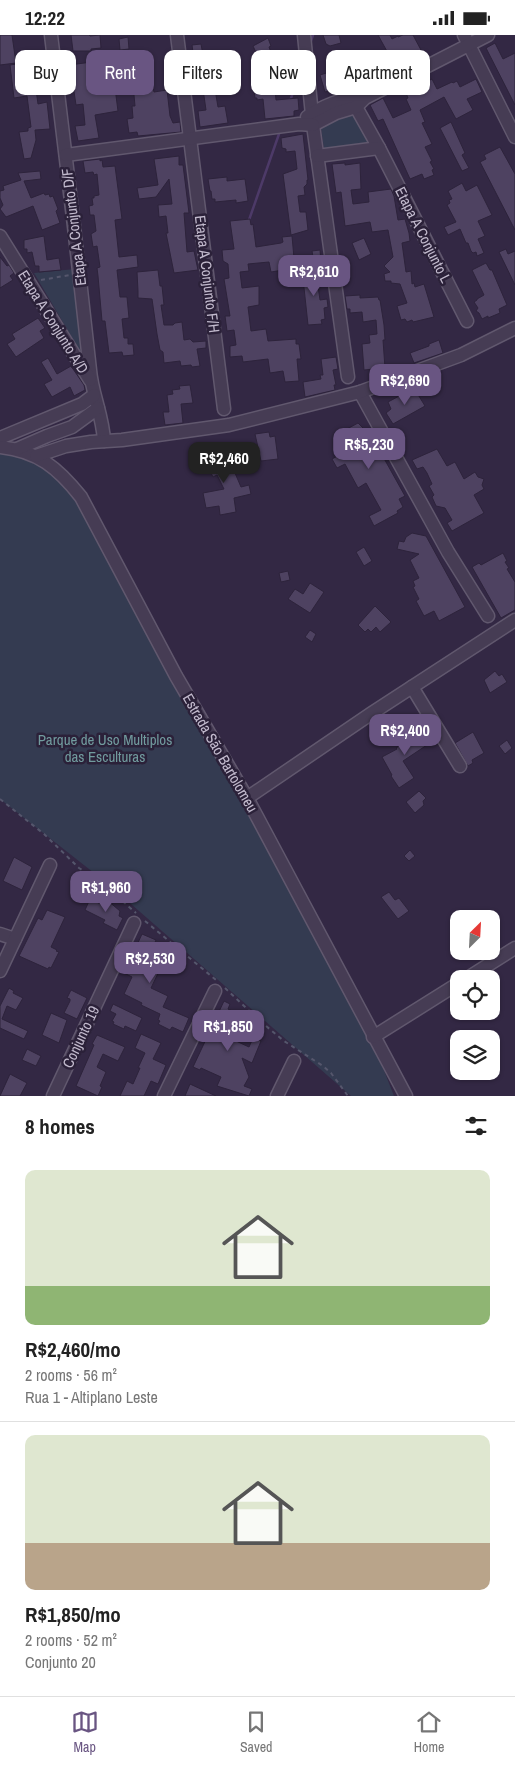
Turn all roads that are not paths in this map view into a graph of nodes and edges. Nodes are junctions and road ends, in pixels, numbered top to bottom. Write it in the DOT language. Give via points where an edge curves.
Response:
graph roads {
  1 [pos="51,35"];
  2 [pos="177,35"];
  3 [pos="304,35"];
  4 [pos="488,35"];
  5 [pos="466,40"];
  6 [pos="358,101"];
  7 [pos="313,119"];
  8 [pos="515,136"];
  9 [pos="190,139"];
  10 [pos="379,148"];
  11 [pos="66,155"];
  12 [pos="317,156"];
  13 [pos="0,236"];
  14 [pos="467,321"];
  15 [pos="515,328"];
  16 [pos="348,377"];
  17 [pos="92,388"];
  18 [pos="360,392"];
  19 [pos="224,409"];
  20 [pos="99,413"];
  21 [pos="41,421"];
  22 [pos="12,433"];
  23 [pos="47,436"];
  24 [pos="0,438"];
  25 [pos="104,441"];
  26 [pos="10,448"];
  27 [pos="36,456"];
  28 [pos="488,616"];
  29 [pos="515,620"];
  30 [pos="412,687"];
  31 [pos="460,766"];
  32 [pos="247,798"];
  33 [pos="50,865"];
  34 [pos="138,918"];
  35 [pos="0,934"];
  36 [pos="16,939"];
  37 [pos="515,948"];
  38 [pos="480,970"];
  39 [pos="0,971"];
  40 [pos="450,989"];
  41 [pos="215,991"];
  42 [pos="373,1037"];
  43 [pos="294,1061"];
  44 [pos="53,1096"];
  45 [pos="164,1096"];
  46 [pos="278,1096"];
  47 [pos="406,1096"];
  1 -- 11 [label="street, Etapa A Conjunto D/F"];
  2 -- 9 [label="street, Etapa A Conjunto F/H"];
  3 -- 7 [label="street"];
  4 -- 5 [label="street"];
  5 -- 6 [label="street"];
  5 -- 8 [label="street"];
  6 -- 7 [label="street" via="336,113"];
  6 -- 10 [label="street, Etapa A Conjunto L"];
  7 -- 9 [label="street" via="299,124"];
  7 -- 12 [label="street"];
  9 -- 11 [label="street"];
  9 -- 19 [label="street, Etapa A Conjunto F/H"];
  10 -- 12 [label="street"];
  10 -- 14 [label="street, Etapa A Conjunto L"];
  11 -- 17 [label="street, Etapa A Conjunto D/F"];
  12 -- 16 [label="street"];
  13 -- 17 [label="street, Etapa A Conjunto A/D"];
  15 -- 18 [label="street" via="461,355"];
  17 -- 20 [label="street, Etapa A Conjunto D/F"];
  17 -- 21 [label="street" via="82,403"];
  18 -- 25 [label="street" via="229,425"];
  18 -- 28 [label="street" via="448,552"];
  20 -- 23 [label="street"];
  20 -- 25 [label="street, Etapa A Conjunto D/F"];
  21 -- 22 [label="street"];
  21 -- 23 [label="street"];
  22 -- 24 [label="street"];
  22 -- 26 [label="street"];
  23 -- 26 [label="street"];
  25 -- 27 [label="street" via="66,446"];
  26 -- 27 [label="street, Estrada São Bartolomeu"];
  27 -- 32 [label="street, Estrada São Bartolomeu" via="58,471 80,497 176,676"];
  29 -- 30 [label="street"];
  30 -- 31 [label="street"];
  30 -- 32 [label="street"];
  32 -- 42 [label="street, Estrada São Bartolomeu"];
  33 -- 36 [label="street"];
  34 -- 44 [label="street, Conjunto 19"];
  35 -- 36 [label="street"];
  36 -- 39 [label="street"];
  37 -- 38 [label="street"];
  40 -- 42 [label="street"];
  41 -- 45 [label="street"];
  42 -- 47 [label="street, Estrada São Bartolomeu"];
  43 -- 46 [label="street"];
}
